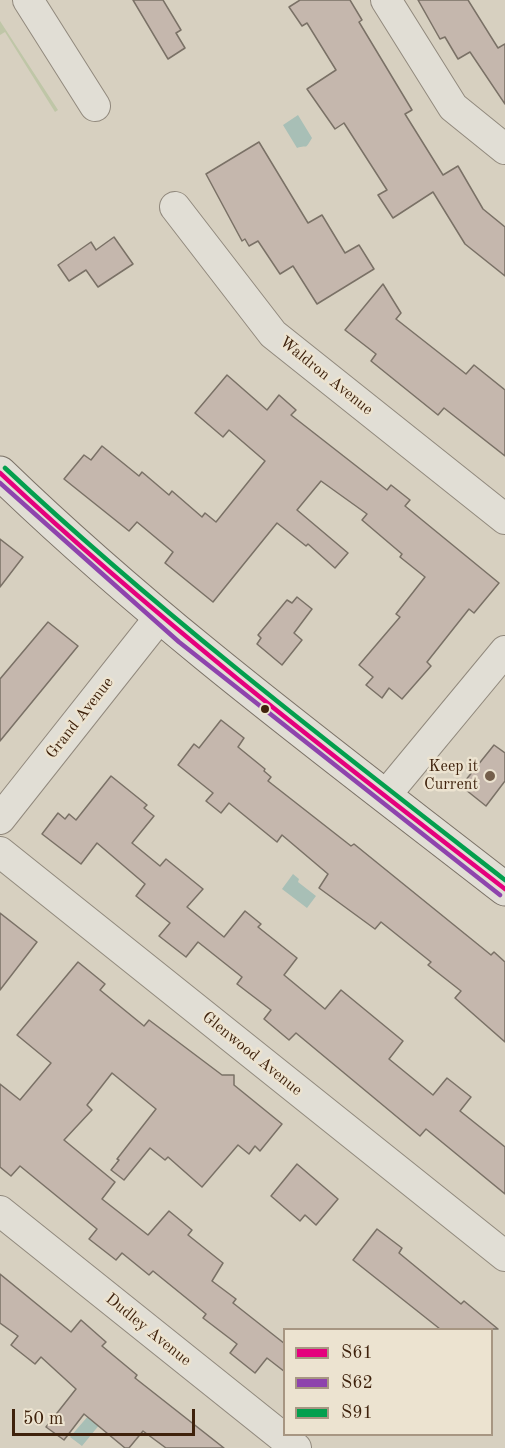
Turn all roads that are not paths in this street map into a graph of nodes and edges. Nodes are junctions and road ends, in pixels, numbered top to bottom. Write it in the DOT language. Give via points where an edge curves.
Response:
graph roads {
  1 [pos="28,0"];
  2 [pos="386,0"];
  3 [pos="95,106"];
  4 [pos="505,148"];
  5 [pos="175,207"];
  6 [pos="0,473"];
  7 [pos="505,519"];
  8 [pos="159,618"];
  9 [pos="505,651"];
  10 [pos="385,796"];
  11 [pos="0,819"];
  12 [pos="0,852"];
  13 [pos="505,889"];
  14 [pos="0,1211"];
  15 [pos="505,1256"];
  16 [pos="296,1448"];
  1 -- 3 [label="street"];
  2 -- 4 [label="street" via="453,107"];
  5 -- 7 [label="street, Waldron Avenue" via="273,334"];
  6 -- 8 [label="main road"];
  8 -- 10 [label="main road"];
  8 -- 11 [label="street, Grand Avenue"];
  9 -- 10 [label="street"];
  10 -- 13 [label="main road"];
  12 -- 15 [label="street, Glenwood Avenue"];
  14 -- 16 [label="street, Dudley Avenue"];
}
